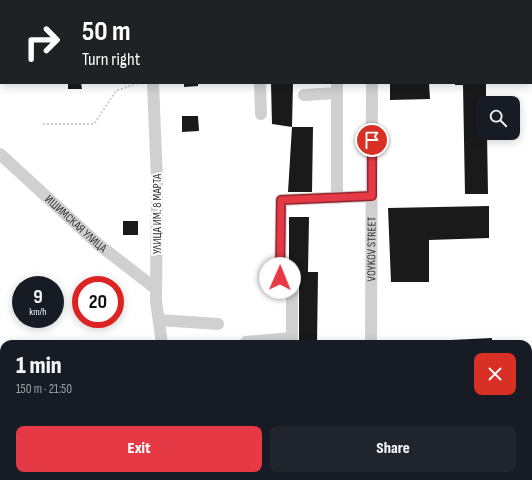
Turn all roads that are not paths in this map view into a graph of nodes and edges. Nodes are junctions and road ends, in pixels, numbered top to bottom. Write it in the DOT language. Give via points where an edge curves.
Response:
graph roads {
  1 [pos="154,84"];
  2 [pos="260,84"];
  3 [pos="372,84"];
  4 [pos="337,88"];
  5 [pos="304,95"];
  6 [pos="261,114"];
  7 [pos="0,154"];
  8 [pos="372,196"];
  9 [pos="337,198"];
  10 [pos="156,289"];
  11 [pos="159,320"];
  12 [pos="218,324"];
  13 [pos="162,340"];
  14 [pos="269,340"];
  15 [pos="371,340"];
  1 -- 10 [label="street, УЛИЦА ИМ. 8 МАРТА" via="157,181"];
  2 -- 6 [label="street"];
  3 -- 8 [label="street, VOYKOV STREET"];
  4 -- 5 [label="street"];
  4 -- 9 [label="street"];
  7 -- 10 [label="street, ИШИМСКАЯ УЛИЦА" via="98,244"];
  8 -- 9 [label="street"];
  8 -- 15 [label="street, VOYKOV STREET"];
  9 -- 14 [label="street" via="281,200 280,278 292,278 292,338"];
  10 -- 11 [label="street, УЛИЦА ИМ. 8 МАРТА"];
  11 -- 12 [label="street"];
  11 -- 13 [label="street, УЛИЦА ИМ. 8 МАРТА"];
}
